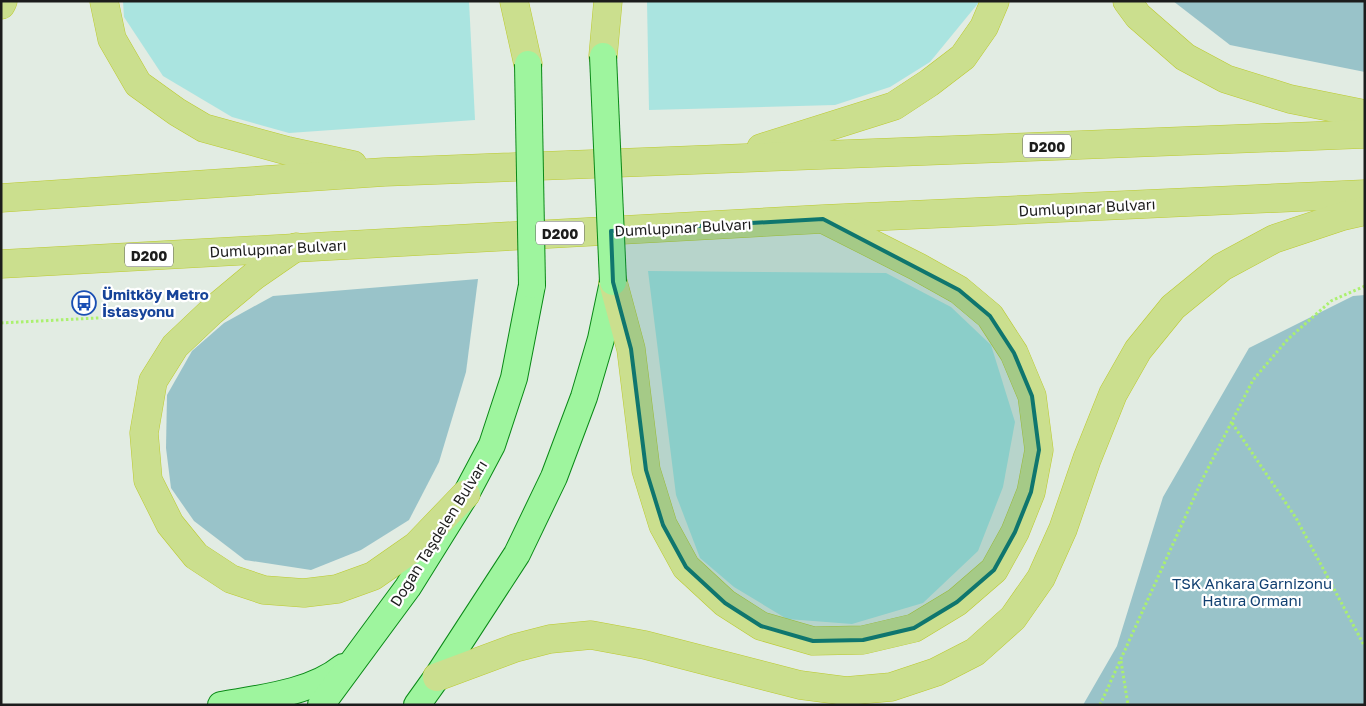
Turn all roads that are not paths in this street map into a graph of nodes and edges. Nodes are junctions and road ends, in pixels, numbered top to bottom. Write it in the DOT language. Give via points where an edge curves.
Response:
graph roads {
  1 [pos="3,1"];
  2 [pos="104,1"];
  3 [pos="514,1"];
  4 [pos="526,1"];
  5 [pos="600,1"];
  6 [pos="608,1"];
  7 [pos="995,1"];
  8 [pos="1127,1"];
  9 [pos="1,5"];
  10 [pos="603,56"];
  11 [pos="528,64"];
  12 [pos="1365,114"];
  13 [pos="1365,134"];
  14 [pos="728,158"];
  15 [pos="384,172"];
  16 [pos="1365,194"];
  17 [pos="1,198"];
  18 [pos="1365,211"];
  19 [pos="823,219"];
  20 [pos="296,247"];
  21 [pos="1,264"];
  22 [pos="613,282"];
  23 [pos="466,494"];
  24 [pos="372,635"];
  25 [pos="437,678"];
  26 [pos="221,705"];
  27 [pos="321,705"];
  28 [pos="417,705"];
  1 -- 9 [label="highway"];
  2 -- 15 [label="highway" via="112,39 138,84 177,112 204,128"];
  3 -- 11 [label="highway"];
  4 -- 11 [label="main road, Doğan Taşdelen Bulvarı"];
  5 -- 10 [label="main road"];
  6 -- 10 [label="highway"];
  7 -- 14 [label="highway" via="984,27 962,57 894,106"];
  8 -- 12 [label="highway" via="1138,16 1185,56 1226,79 1290,99"];
  10 -- 22 [label="main road, bridge"];
  11 -- 23 [label="main road, Doğan Taşdelen Bulvarı, bridge" via="532,285 514,378 492,445"];
  13 -- 14 [label="highway, D200"];
  14 -- 15 [label="highway, D200"];
  15 -- 17 [label="highway, D200"];
  16 -- 19 [label="highway, Dumlupınar Bulvarı / D200"];
  18 -- 25 [label="highway" via="1274,240 1222,267 1174,307 1138,350 1112,394 1064,529 1041,578 1013,618 975,652 936,672 891,687 846,691 800,686 645,645 591,635 515,648"];
  19 -- 20 [label="highway, Dumlupınar Bulvarı / D200"];
  19 -- 22 [label="highway" via="935,276 959,290 990,316 1014,353 1032,396 1039,450 1031,492 1015,532 994,570 958,602 914,628 863,640 813,641 761,626 725,603 686,567 663,525 646,470 631,348"];
  20 -- 21 [label="highway, Dumlupınar Bulvarı / D200"];
  20 -- 23 [label="highway" via="254,276 198,324 175,346 153,381 144,433 148,480 170,524 196,556 231,579 264,590 304,594 337,589 373,576 416,546"];
  22 -- 25 [label="main road" via="584,397 554,478 517,554"];
  23 -- 24 [label="main road, Doğan Taşdelen Bulvarı" via="408,587"];
  24 -- 26 [label="main road" via="341,668 322,681 301,689"];
  24 -- 27 [label="main road, Doğan Taşdelen Bulvarı"];
  25 -- 28 [label="main road"];
}
